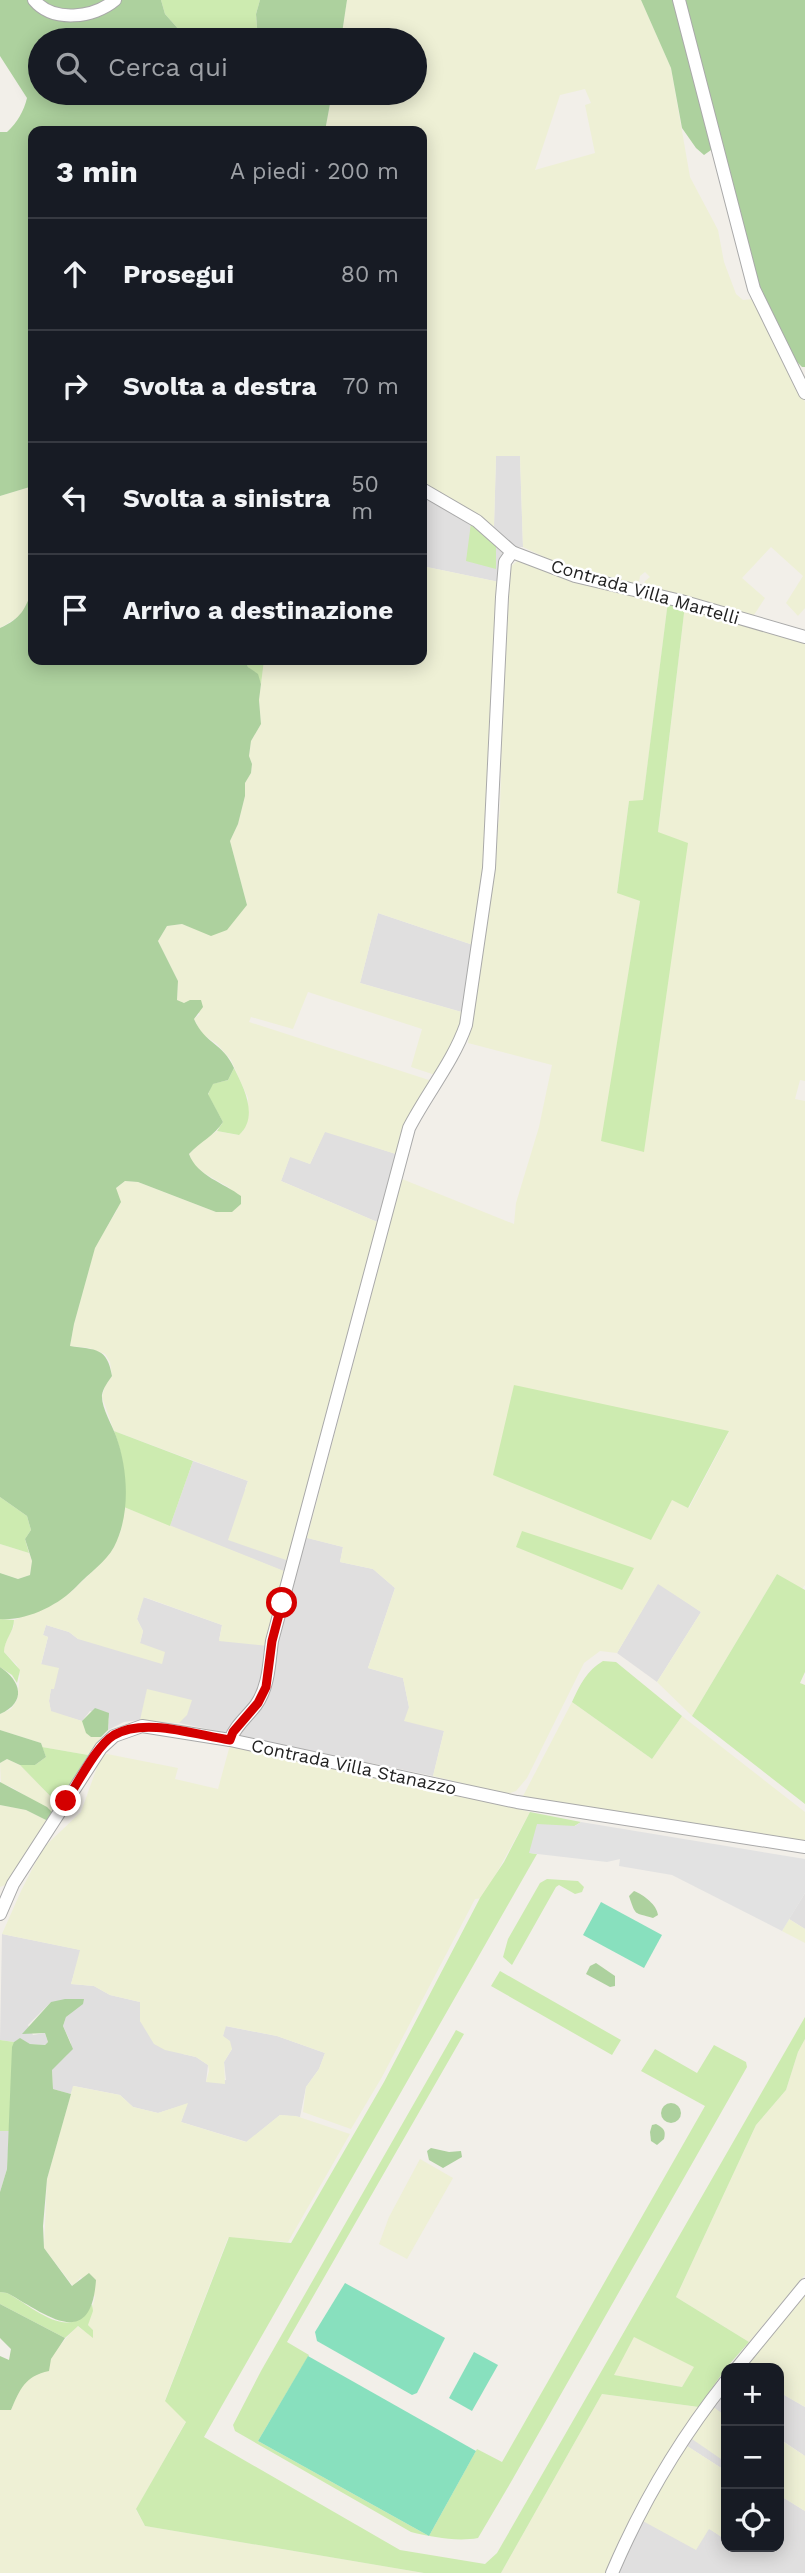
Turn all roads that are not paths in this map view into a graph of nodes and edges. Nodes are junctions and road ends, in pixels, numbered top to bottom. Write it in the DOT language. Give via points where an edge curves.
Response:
graph roads {
  1 [pos="34,0"];
  2 [pos="115,0"];
  3 [pos="679,0"];
  4 [pos="805,393"];
  5 [pos="427,492"];
  6 [pos="512,552"];
  7 [pos="805,637"];
  8 [pos="230,1740"];
  9 [pos="805,1847"];
  10 [pos="0,1914"];
  11 [pos="805,2285"];
  12 [pos="741,2363"];
  13 [pos="721,2388"];
  14 [pos="612,2573"];
  1 -- 2 [label="street" via="57,15 94,11"];
  3 -- 4 [label="street" via="754,289"];
  5 -- 6 [label="street, Contrada Villa Martelli" via="477,521"];
  6 -- 7 [label="street, Contrada Villa Martelli" via="575,576"];
  6 -- 8 [label="street" via="505,562 503,587 489,868 466,1025 410,1128 272,1641 266,1687"];
  8 -- 9 [label="street, Contrada Villa Stanazzo" via="517,1802"];
  8 -- 10 [label="street, Contrada Villa Stanazzo" via="142,1726 114,1736 101,1748 13,1884"];
  11 -- 12 [label="street"];
  13 -- 14 [label="street" via="645,2504"];
}
